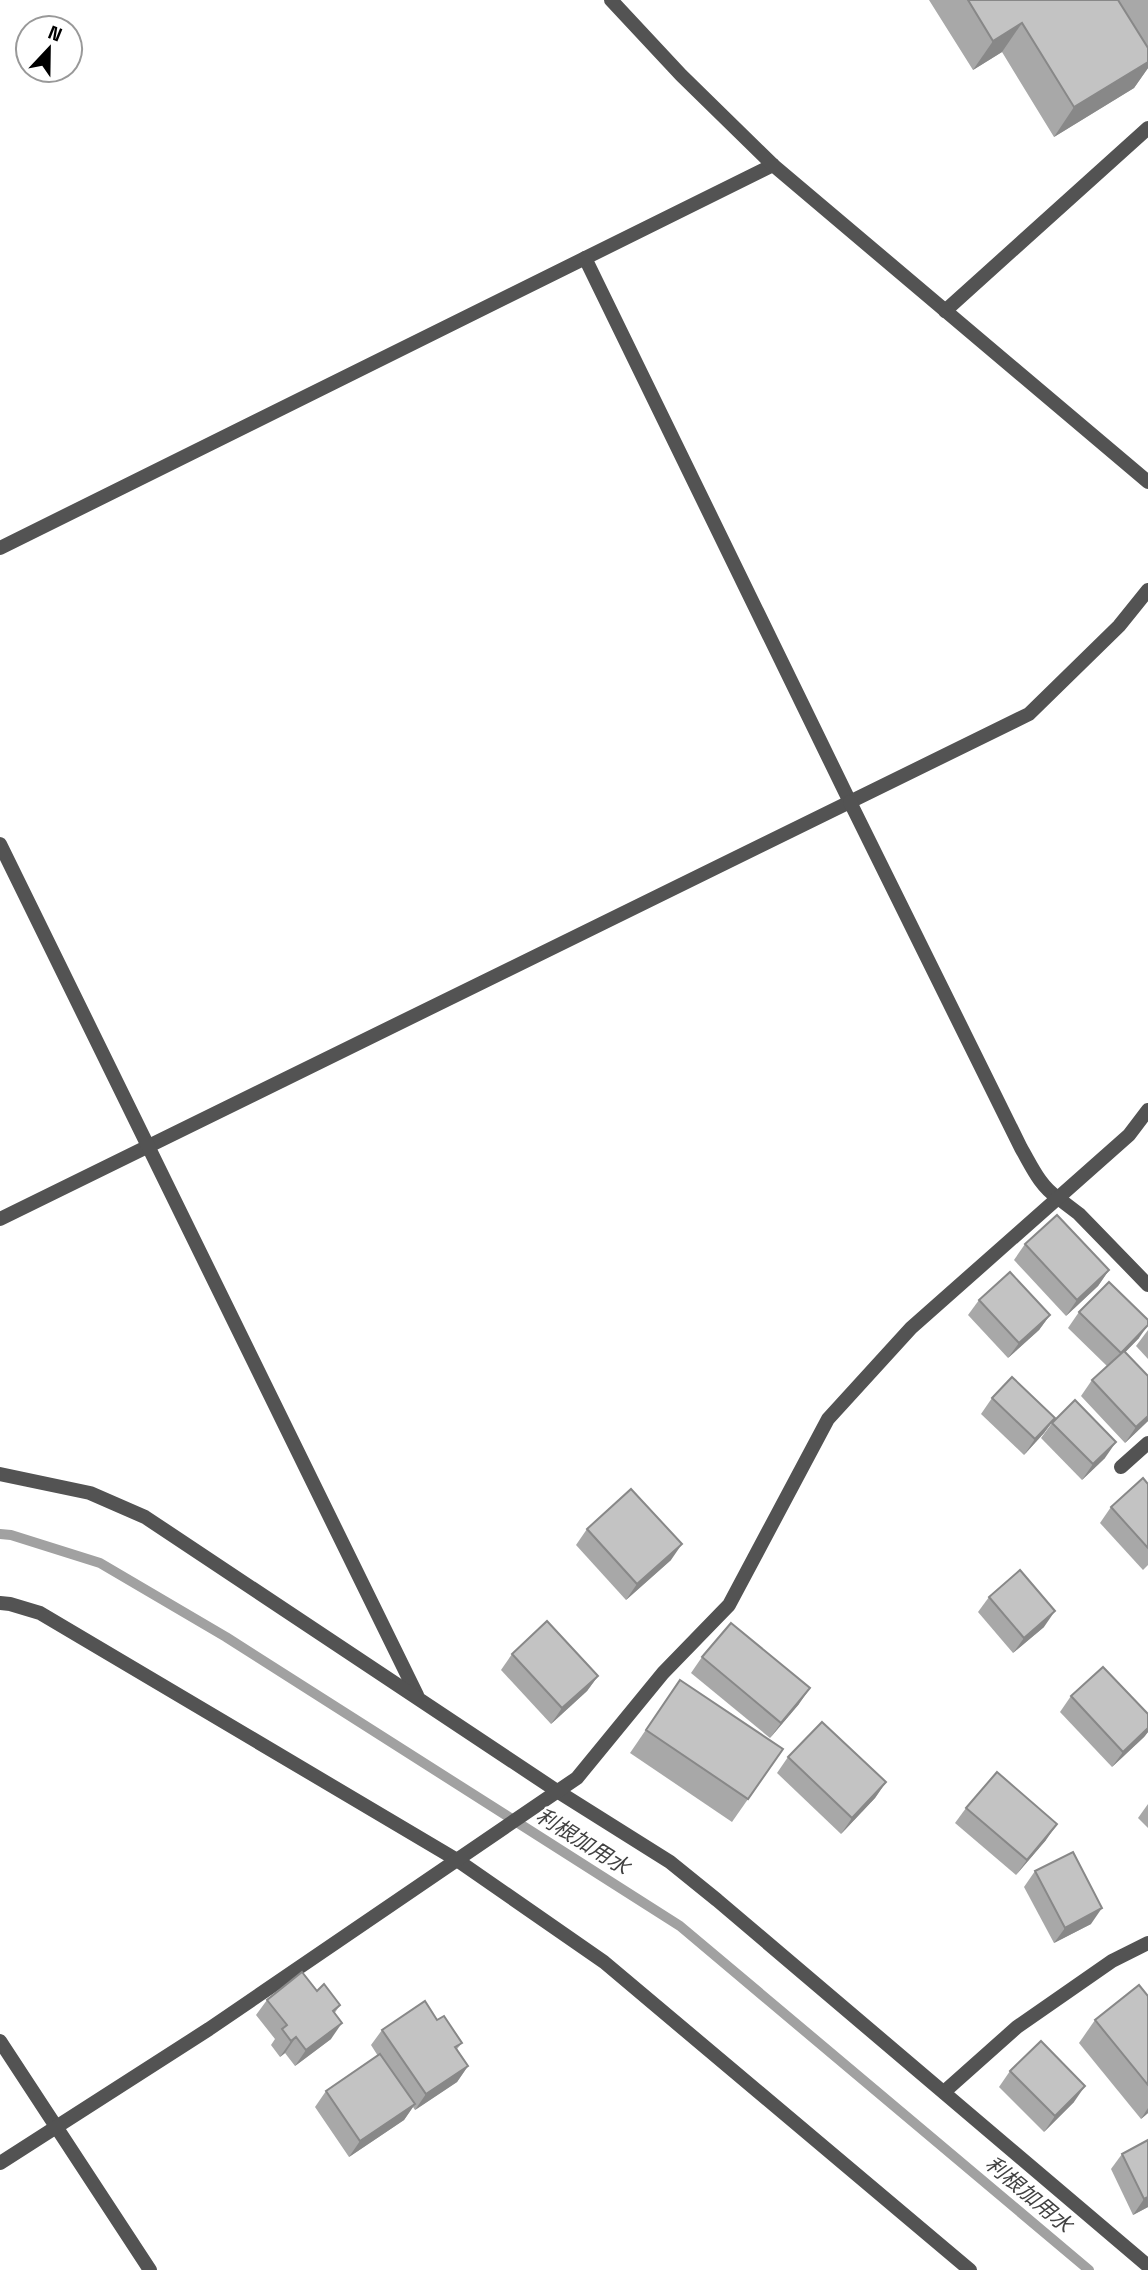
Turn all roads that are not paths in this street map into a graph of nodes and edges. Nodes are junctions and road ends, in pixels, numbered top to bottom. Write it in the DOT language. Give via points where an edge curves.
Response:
graph roads {
  1 [pos="611,0"];
  2 [pos="1148,128"];
  3 [pos="773,165"];
  4 [pos="585,258"];
  5 [pos="945,311"];
  6 [pos="1148,482"];
  7 [pos="0,548"];
  8 [pos="1148,590"];
  9 [pos="850,802"];
  10 [pos="0,844"];
  11 [pos="1148,1110"];
  12 [pos="148,1146"];
  13 [pos="1058,1198"];
  14 [pos="0,1219"];
  15 [pos="1148,1286"];
  16 [pos="1148,1443"];
  17 [pos="1121,1466"];
  18 [pos="0,1474"];
  19 [pos="0,1603"];
  20 [pos="417,1696"];
  21 [pos="557,1790"];
  22 [pos="457,1860"];
  23 [pos="1148,1943"];
  24 [pos="0,2041"];
  25 [pos="944,2092"];
  26 [pos="56,2127"];
  27 [pos="0,2162"];
  28 [pos="1148,2266"];
  29 [pos="150,2270"];
  30 [pos="970,2270"];
  1 -- 3 [label="street"];
  2 -- 5 [label="street"];
  3 -- 4 [label="street"];
  3 -- 5 [label="street"];
  4 -- 7 [label="street"];
  4 -- 9 [label="street"];
  5 -- 6 [label="street"];
  8 -- 9 [label="street" via="1119,626 1029,714"];
  9 -- 12 [label="street"];
  9 -- 13 [label="street" via="1021,1149 1042,1184"];
  10 -- 12 [label="street"];
  11 -- 13 [label="street" via="1129,1135"];
  12 -- 14 [label="street"];
  12 -- 20 [label="street"];
  13 -- 15 [label="street"];
  13 -- 21 [label="street" via="911,1328 828,1419 729,1605 663,1673 577,1779"];
  16 -- 17 [label="street"];
  18 -- 20 [label="street" via="90,1493 145,1517"];
  19 -- 22 [label="street" via="40,1613"];
  20 -- 21 [label="street"];
  21 -- 22 [label="street"];
  21 -- 25 [label="street" via="670,1862"];
  22 -- 26 [label="street"];
  22 -- 30 [label="street" via="604,1962"];
  23 -- 25 [label="street" via="1112,1961 1017,2027"];
  24 -- 26 [label="street"];
  25 -- 28 [label="street"];
  26 -- 27 [label="street"];
  26 -- 29 [label="street"];
}
